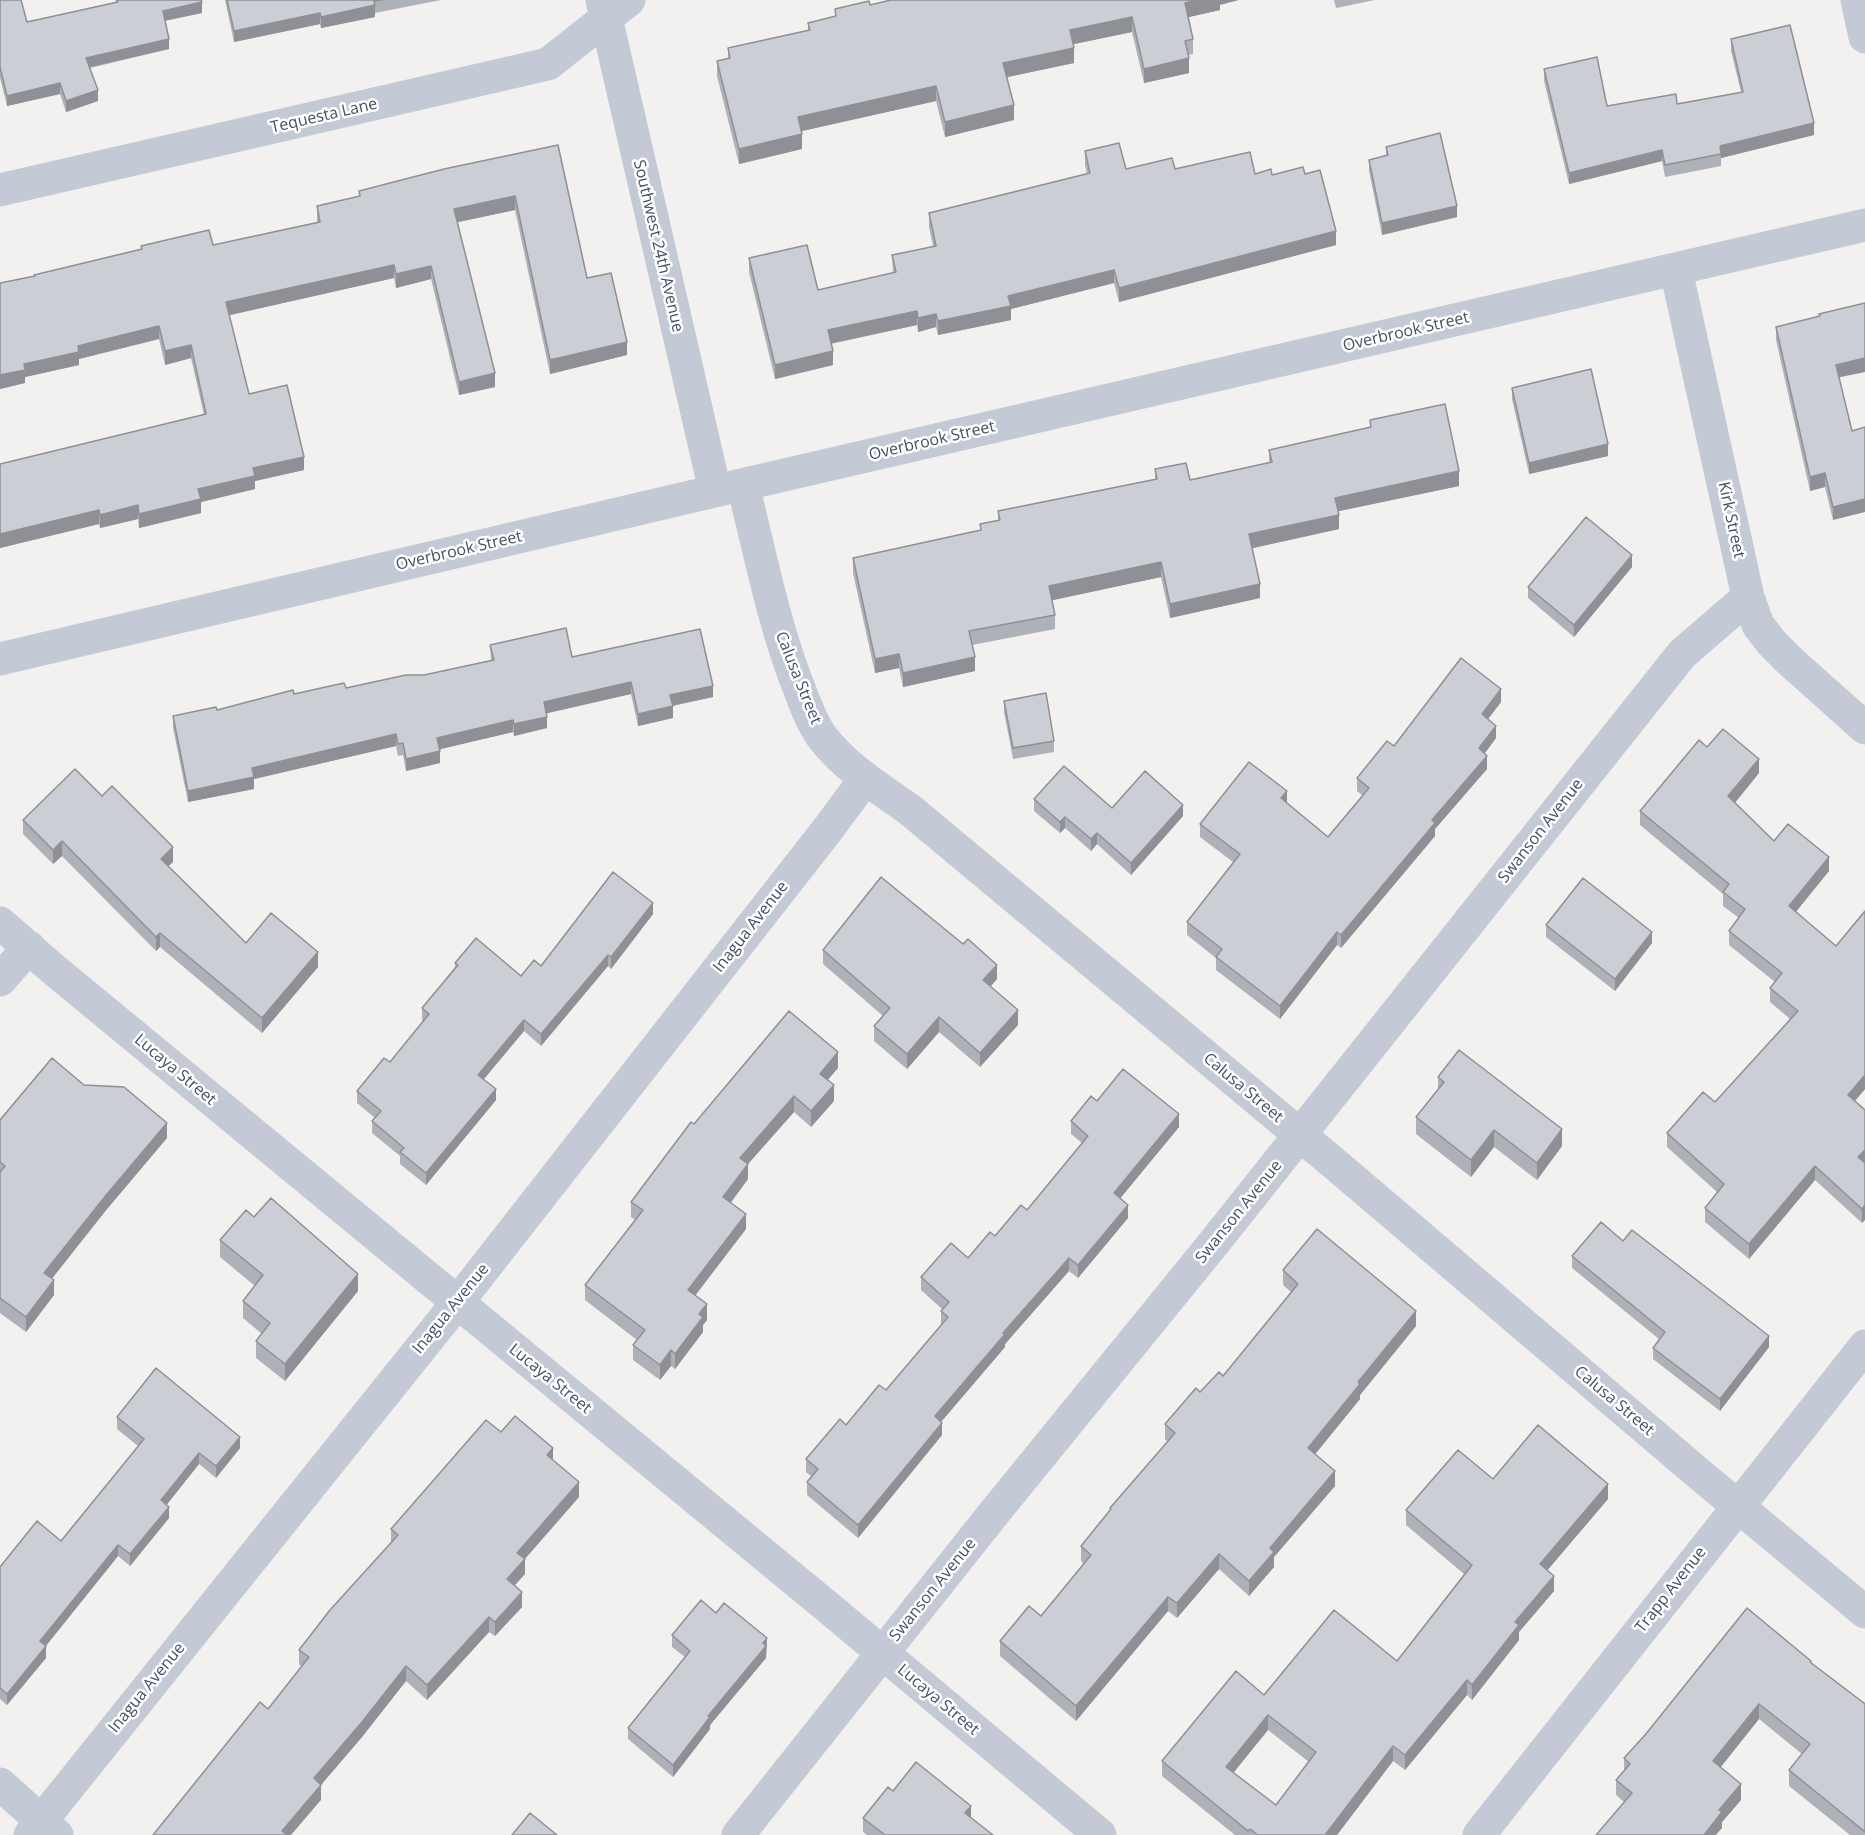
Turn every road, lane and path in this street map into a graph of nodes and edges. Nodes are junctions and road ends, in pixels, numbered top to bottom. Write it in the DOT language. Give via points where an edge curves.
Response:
graph roads {
  1 [pos="1857,0"];
  2 [pos="612,6"];
  3 [pos="1865,37"];
  4 [pos="0,190"];
  5 [pos="1865,225"];
  6 [pos="1676,270"];
  7 [pos="729,488"];
  8 [pos="1748,597"];
  9 [pos="0,659"];
  10 [pos="1865,728"];
  11 [pos="865,778"];
  12 [pos="0,923"];
  13 [pos="28,947"];
  14 [pos="0,980"];
  15 [pos="1300,1135"];
  16 [pos="457,1304"];
  17 [pos="1865,1347"];
  18 [pos="1738,1506"];
  19 [pos="1865,1612"];
  20 [pos="883,1653"];
  21 [pos="0,1785"];
  22 [pos="43,1830"];
  23 [pos="738,1835"];
  24 [pos="1100,1835"];
  25 [pos="1479,1835"];
  1 -- 3 [label="street"];
  2 -- 4 [label="street, Tequesta Lane" via="548,64"];
  2 -- 7 [label="street, Southwest 24th Avenue"];
  5 -- 6 [label="street, Overbrook Street"];
  6 -- 7 [label="street, Overbrook Street"];
  6 -- 8 [label="street, Kirk Street"];
  7 -- 9 [label="street, Overbrook Street"];
  7 -- 11 [label="street, Calusa Street" via="806,706 821,736"];
  8 -- 10 [label="street, Kirk Street" via="1758,625 1773,644"];
  8 -- 15 [label="street, Swanson Avenue" via="1682,654"];
  11 -- 15 [label="street, Calusa Street" via="910,810"];
  11 -- 16 [label="street, Inagua Avenue"];
  12 -- 13 [label="street, Lucaya Street"];
  13 -- 14 [label="street"];
  13 -- 16 [label="street, Lucaya Street"];
  15 -- 18 [label="street, Calusa Street"];
  15 -- 20 [label="street, Swanson Avenue"];
  16 -- 20 [label="street, Lucaya Street"];
  16 -- 22 [label="street, Inagua Avenue"];
  17 -- 18 [label="street, Trapp Avenue"];
  18 -- 19 [label="street, Calusa Street"];
  18 -- 25 [label="street, Trapp Avenue"];
  20 -- 23 [label="street, Swanson Avenue"];
  20 -- 24 [label="street, Lucaya Street"];
  21 -- 22 [label="street"];
}
